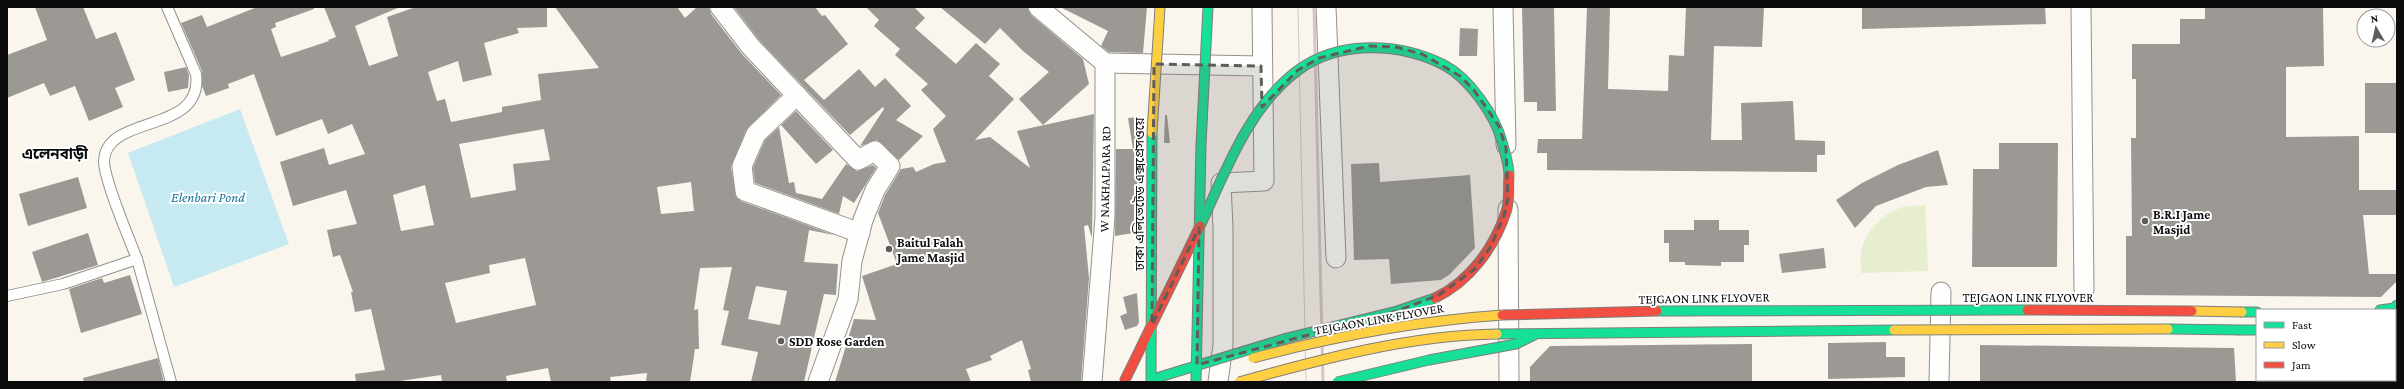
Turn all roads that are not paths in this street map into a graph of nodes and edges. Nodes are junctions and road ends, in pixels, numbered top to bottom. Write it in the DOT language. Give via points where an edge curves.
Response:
graph roads {
  1 [pos="167,7"];
  2 [pos="720,7"];
  3 [pos="1038,7"];
  4 [pos="1160,7"];
  5 [pos="1208,7"];
  6 [pos="1262,7"];
  7 [pos="1326,7"];
  8 [pos="1503,7"];
  9 [pos="2081,7"];
  10 [pos="1105,63"];
  11 [pos="1262,66"];
  12 [pos="797,95"];
  13 [pos="860,233"];
  14 [pos="1336,258"];
  15 [pos="137,259"];
  16 [pos="2084,290"];
  17 [pos="1941,292"];
  18 [pos="7,296"];
  19 [pos="2397,305"];
  20 [pos="2383,309"];
  21 [pos="2256,312"];
  22 [pos="2256,330"];
  23 [pos="1536,334"];
  24 [pos="1152,380"];
  25 [pos="1214,381"];
  26 [pos="171,382"];
  27 [pos="818,382"];
  28 [pos="1092,382"];
  29 [pos="1124,382"];
  30 [pos="1174,382"];
  31 [pos="1196,382"];
  32 [pos="1238,382"];
  33 [pos="1337,382"];
  34 [pos="1508,382"];
  35 [pos="1939,382"];
  1 -- 15 [label="lane" via="196,74 198,85 195,95 183,110 115,140 105,154 106,173"];
  2 -- 12 [label="street" via="751,47"];
  3 -- 10 [label="street"];
  4 -- 24 [label="main road, ঢাকা এলিভেটেড এক্সপ্রেসওয়ে, bridge" via="1152,125"];
  5 -- 31 [label="main road, bridge" via="1201,145"];
  6 -- 11 [label="street"];
  7 -- 14 [label="street"];
  8 -- 34 [label="street" via="1510,292"];
  9 -- 16 [label="street"];
  10 -- 11 [label="street"];
  10 -- 28 [label="street, W NAKHALPARA RD" via="1105,217"];
  11 -- 25 [label="street" via="1264,180 1221,183 1224,228 1222,344"];
  12 -- 13 [label="street" via="858,160 875,151 890,166 875,190"];
  12 -- 13 [label="street" via="756,134 742,166 745,190"];
  13 -- 27 [label="street" via="852,261 848,299"];
  15 -- 18 [label="lane" via="63,284"];
  15 -- 26 [label="lane"];
  17 -- 35 [label="street"];
  19 -- 20 [label="main road"];
  21 -- 30 [label="main road, TEJGAON LINK FLYOVER, bridge" via="1807,310 1530,313 1469,317 1334,340 1265,355"];
  22 -- 23 [label="main road, bridge" via="2042,328"];
  23 -- 32 [label="main road, bridge" via="1441,337 1357,352"];
  23 -- 33 [label="main road, bridge" via="1516,344 1429,360"];
  24 -- 29 [label="main road, bridge" via="1281,340 1422,303 1456,285 1475,269 1498,234 1510,185 1509,156 1499,126 1474,90 1442,63 1396,47 1369,46 1344,50 1319,58 1298,70 1268,101 1245,138"];
}
